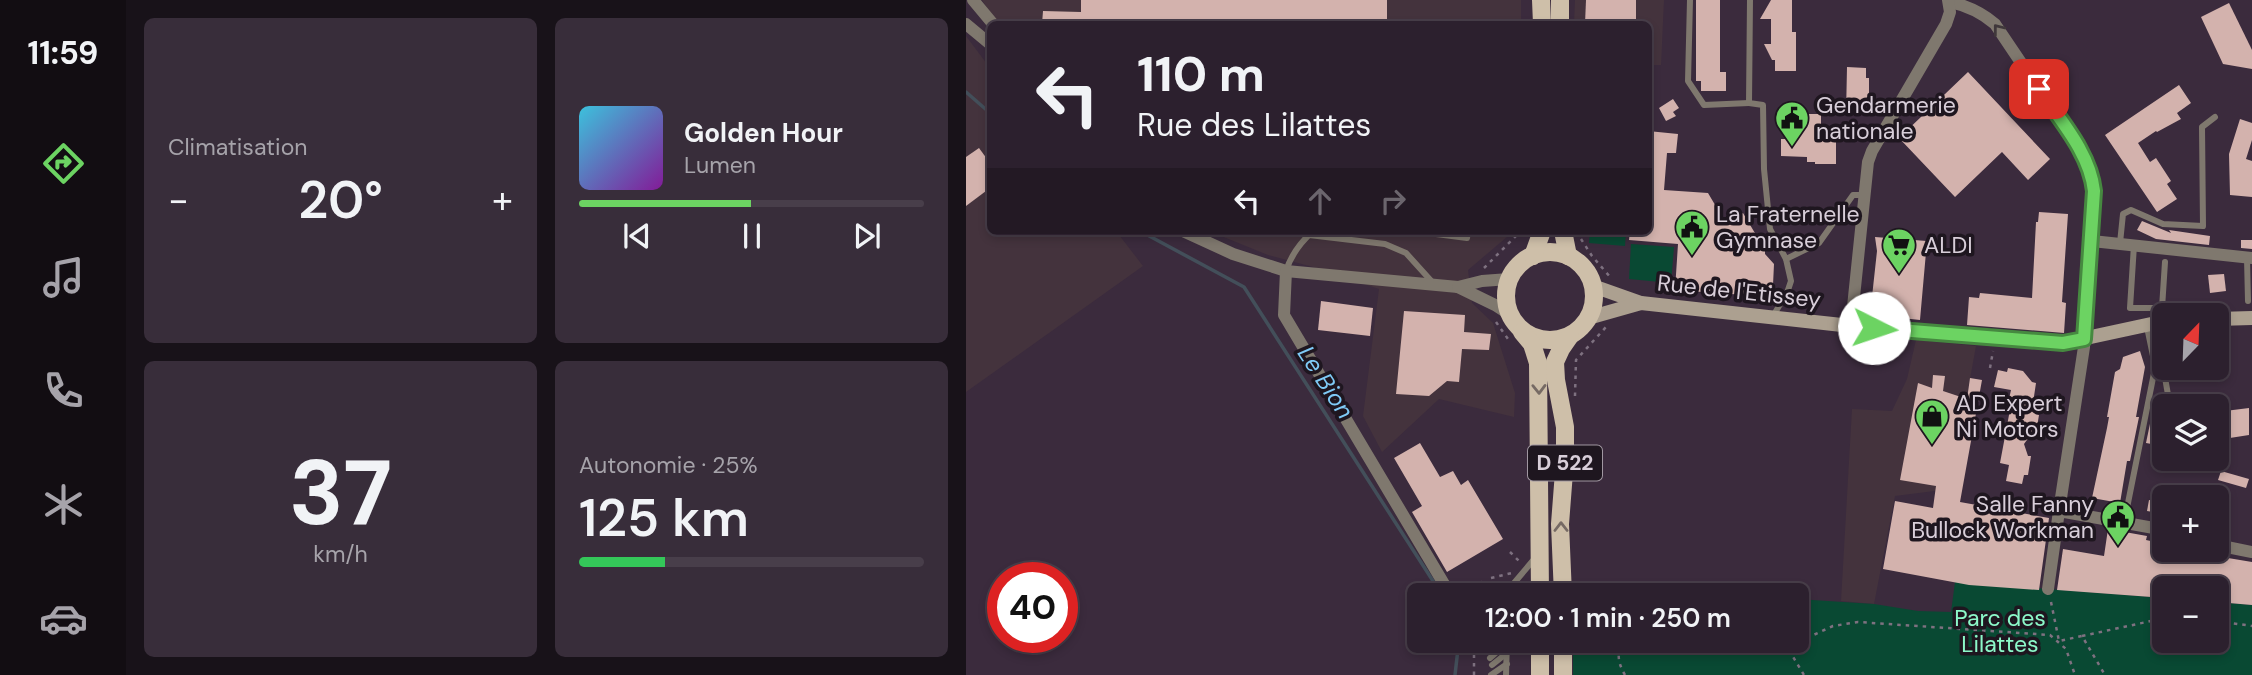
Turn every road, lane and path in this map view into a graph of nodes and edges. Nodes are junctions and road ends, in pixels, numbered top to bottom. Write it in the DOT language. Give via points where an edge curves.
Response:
graph roads {
  1 [pos="973,0"];
  2 [pos="1541,0"];
  3 [pos="1560,0"];
  4 [pos="1690,0"];
  5 [pos="1750,0"];
  6 [pos="1949,1"];
  7 [pos="990,21"];
  8 [pos="1542,21"];
  9 [pos="1560,21"];
  10 [pos="966,24"];
  11 [pos="987,42"];
  12 [pos="1749,103"];
  13 [pos="2215,117"];
  14 [pos="1865,195"];
  15 [pos="1191,235"];
  16 [pos="1309,235"];
  17 [pos="1324,235"];
  18 [pos="1444,235"];
  19 [pos="1467,235"];
  20 [pos="1517,235"];
  21 [pos="1541,235"];
  22 [pos="1564,235"];
  23 [pos="1579,235"];
  24 [pos="2092,241"];
  25 [pos="2127,244"];
  26 [pos="1533,256"];
  27 [pos="1568,256"];
  28 [pos="2250,258"];
  29 [pos="1786,259"];
  30 [pos="2165,262"];
  31 [pos="1286,271"];
  32 [pos="1509,279"];
  33 [pos="1482,281"];
  34 [pos="1436,285"];
  35 [pos="1593,286"];
  36 [pos="1458,287"];
  37 [pos="2248,301"];
  38 [pos="1617,303"];
  39 [pos="2164,303"];
  40 [pos="2152,314"];
  41 [pos="1493,318"];
  42 [pos="1588,318"];
  43 [pos="1772,318"];
  44 [pos="2252,318"];
  45 [pos="2230,319"];
  46 [pos="2152,322"];
  47 [pos="2147,325"];
  48 [pos="1851,326"];
  49 [pos="1513,328"];
  50 [pos="1570,336"];
  51 [pos="1996,338"];
  52 [pos="2084,339"];
  53 [pos="2152,351"];
  54 [pos="1990,368"];
  55 [pos="2153,380"];
  56 [pos="1575,401"];
  57 [pos="2059,511"];
  58 [pos="2124,523"];
  59 [pos="2152,528"];
  60 [pos="2229,547"];
  61 [pos="1510,552"];
  62 [pos="2252,552"];
  63 [pos="1534,560"];
  64 [pos="1443,583"];
  65 [pos="1517,583"];
  66 [pos="1538,583"];
  67 [pos="1562,583"];
  68 [pos="2048,589"];
  69 [pos="2152,621"];
  70 [pos="2229,623"];
  71 [pos="2252,626"];
  72 [pos="2082,636"];
  73 [pos="1809,637"];
  74 [pos="2059,641"];
  75 [pos="1474,653"];
  76 [pos="1497,653"];
  77 [pos="1507,653"];
  78 [pos="1540,653"];
  79 [pos="1563,653"];
  80 [pos="1618,653"];
  81 [pos="1791,653"];
  82 [pos="1507,664"];
  83 [pos="1505,674"];
  84 [pos="1474,675"];
  85 [pos="1491,675"];
  86 [pos="1540,675"];
  87 [pos="1563,675"];
  88 [pos="1625,675"];
  89 [pos="1804,675"];
  90 [pos="2075,675"];
  91 [pos="2105,675"];
  1 -- 7 [label="street"];
  2 -- 8 [label="main road"];
  3 -- 9 [label="main road"];
  4 -- 12 [label="lane" via="1688,82 1704,105"];
  5 -- 12 [label="lane"];
  6 -- 14 [label="street" via="1946,24 1872,150"];
  24 -- 6 [label="street, one-way" via="2093,177 2083,155 1995,23 1966,5"];
  10 -- 11 [label="street"];
  12 -- 29 [label="lane" via="1763,104 1770,229"];
  13 -- 25 [label="lane" via="2202,127 2203,226 2163,223 2131,210 2123,214"];
  14 -- 29 [label="lane" via="1853,195 1819,243"];
  14 -- 48 [label="street"];
  15 -- 31 [label="street"];
  16 -- 31 [label="lane"];
  17 -- 34 [label="lane" via="1385,244 1406,253"];
  18 -- 19 [label="lane"];
  20 -- 33 [label="path" via="1484,267"];
  21 -- 26 [label="main road"];
  22 -- 27 [label="main road"];
  23 -- 38 [label="path" via="1619,287"];
  24 -- 25 [label="street"];
  24 -- 52 [label="street"];
  25 -- 28 [label="street"];
  25 -- 40 [label="lane" via="2130,308"];
  26 -- 27 [label="main road" via="1550,252"];
  26 -- 32 [label="main road"];
  27 -- 35 [label="main road" via="1586,270"];
  28 -- 37 [label="lane"];
  29 -- 43 [label="lane" via="1790,288"];
  30 -- 39 [label="lane"];
  31 -- 34 [label="street"];
  31 -- 64 [label="street" via="1284,315"];
  32 -- 33 [label="street"];
  32 -- 49 [label="main road" via="1506,296"];
  33 -- 36 [label="street"];
  34 -- 36 [label="street"];
  35 -- 38 [label="street, Rue de l'Etissey"];
  35 -- 42 [label="main road"];
  36 -- 49 [label="street" via="1495,304"];
  38 -- 42 [label="street"];
  38 -- 43 [label="street, Rue de l'Etissey"];
  38 -- 56 [label="path" via="1616,316 1576,360"];
  41 -- 49 [label="path"];
  42 -- 50 [label="main road"];
  43 -- 48 [label="street, Rue de l'Etissey"];
  44 -- 45 [label="street"];
  46 -- 47 [label="street, Rue de l'Etissey"];
  47 -- 52 [label="street, Rue de l'Etissey"];
  47 -- 53 [label="lane"];
  48 -- 51 [label="street, Rue de l'Etissey"];
  49 -- 50 [label="main road" via="1552,340"];
  49 -- 63 [label="main road, D 522, one-way" via="1532,344 1538,363"];
  67 -- 50 [label="main road, D 522, one-way" via="1565,427 1556,362"];
  51 -- 52 [label="street, Rue de l'Etissey" via="2063,343"];
  51 -- 54 [label="path"];
  52 -- 57 [label="street"];
  55 -- 58 [label="lane"];
  57 -- 58 [label="street"];
  57 -- 68 [label="street"];
  58 -- 59 [label="street"];
  60 -- 62 [label="street"];
  61 -- 63 [label="path"];
  63 -- 65 [label="lane"];
  63 -- 66 [label="main road, D 522"];
  68 -- 74 [label="path"];
  69 -- 72 [label="path"];
  70 -- 71 [label="path"];
  72 -- 74 [label="path"];
  72 -- 91 [label="path"];
  73 -- 74 [label="path" via="1858,622 2050,635"];
  74 -- 90 [label="path"];
  75 -- 84 [label="path"];
  76 -- 77 [label="lane" via="1491,662"];
  77 -- 82 [label="lane"];
  78 -- 86 [label="main road"];
  79 -- 87 [label="main road"];
  80 -- 88 [label="path"];
  81 -- 89 [label="path"];
  82 -- 83 [label="lane"];
  82 -- 85 [label="lane"];
}
